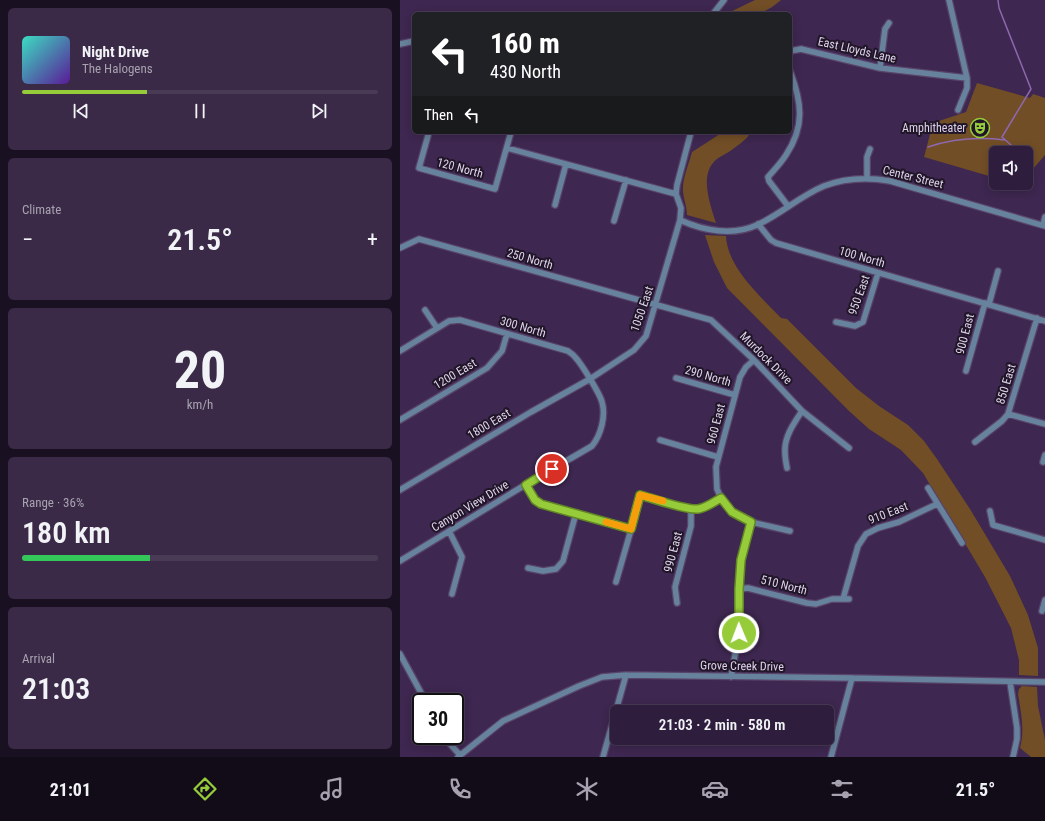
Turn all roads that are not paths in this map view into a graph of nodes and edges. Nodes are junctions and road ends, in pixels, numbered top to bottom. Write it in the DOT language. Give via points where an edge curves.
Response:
graph roads {
  1 [pos="724,0"];
  2 [pos="949,0"];
  3 [pos="715,12"];
  4 [pos="889,23"];
  5 [pos="412,41"];
  6 [pos="400,44"];
  7 [pos="792,51"];
  8 [pos="880,68"];
  9 [pos="792,78"];
  10 [pos="967,78"];
  11 [pos="958,110"];
  12 [pos="428,134"];
  13 [pos="510,134"];
  14 [pos="690,134"];
  15 [pos="507,148"];
  16 [pos="870,149"];
  17 [pos="566,164"];
  18 [pos="867,178"];
  19 [pos="626,180"];
  20 [pos="676,194"];
  21 [pos="555,205"];
  22 [pos="788,206"];
  23 [pos="1045,217"];
  24 [pos="680,220"];
  25 [pos="614,221"];
  26 [pos="758,224"];
  27 [pos="1044,226"];
  28 [pos="400,248"];
  29 [pos="998,271"];
  30 [pos="878,273"];
  31 [pos="987,304"];
  32 [pos="656,306"];
  33 [pos="425,310"];
  34 [pos="1037,318"];
  35 [pos="1045,321"];
  36 [pos="836,322"];
  37 [pos="437,328"];
  38 [pos="507,334"];
  39 [pos="400,350"];
  40 [pos="754,360"];
  41 [pos="966,371"];
  42 [pos="676,378"];
  43 [pos="590,380"];
  44 [pos="735,395"];
  45 [pos="802,411"];
  46 [pos="1008,414"];
  47 [pos="400,420"];
  48 [pos="1045,424"];
  49 [pos="660,440"];
  50 [pos="975,442"];
  51 [pos="848,448"];
  52 [pos="1045,455"];
  53 [pos="718,457"];
  54 [pos="1043,462"];
  55 [pos="787,468"];
  56 [pos="526,485"];
  57 [pos="928,488"];
  58 [pos="400,490"];
  59 [pos="721,498"];
  60 [pos="937,504"];
  61 [pos="691,508"];
  62 [pos="990,511"];
  63 [pos="576,513"];
  64 [pos="751,522"];
  65 [pos="631,529"];
  66 [pos="449,531"];
  67 [pos="790,531"];
  68 [pos="1045,540"];
  69 [pos="962,543"];
  70 [pos="400,561"];
  71 [pos="528,568"];
  72 [pos="616,582"];
  73 [pos="739,589"];
  74 [pos="452,594"];
  75 [pos="846,599"];
  76 [pos="1045,600"];
  77 [pos="677,603"];
  78 [pos="1042,611"];
  79 [pos="400,654"];
  80 [pos="626,675"];
  81 [pos="731,677"];
  82 [pos="852,678"];
  83 [pos="1010,682"];
  84 [pos="1045,682"];
  85 [pos="421,693"];
  86 [pos="451,745"];
  87 [pos="459,756"];
  88 [pos="603,757"];
  89 [pos="831,757"];
  90 [pos="1012,757"];
  1 -- 3 [label="street"];
  2 -- 10 [label="street"];
  4 -- 8 [label="street" via="885,29"];
  5 -- 6 [label="street"];
  7 -- 8 [label="street, East Lloyds Lane" via="812,51"];
  8 -- 10 [label="street, East Lloyds Lane"];
  9 -- 22 [label="street" via="800,108 798,130 786,156 768,177 769,182"];
  10 -- 11 [label="street"];
  12 -- 15 [label="street, 120 North" via="419,168 495,189"];
  13 -- 15 [label="street"];
  14 -- 20 [label="street" via="678,177"];
  15 -- 17 [label="street"];
  16 -- 18 [label="street" via="867,157"];
  17 -- 19 [label="street"];
  17 -- 21 [label="street"];
  18 -- 22 [label="street, Center Street" via="849,179 828,185"];
  18 -- 27 [label="street, Center Street" via="890,181"];
  19 -- 20 [label="street"];
  19 -- 25 [label="street"];
  20 -- 24 [label="street" via="681,208"];
  22 -- 26 [label="street, Center Street"];
  23 -- 27 [label="street"];
  24 -- 26 [label="street" via="708,230 726,231 747,229"];
  24 -- 32 [label="street, 1050 East"];
  26 -- 30 [label="street, 100 North" via="776,243"];
  28 -- 32 [label="street, 250 North" via="419,239"];
  29 -- 31 [label="street, 900 East"];
  30 -- 31 [label="street, 100 North"];
  30 -- 36 [label="street, 950 East" via="863,322 855,326"];
  31 -- 34 [label="street, 100 North"];
  31 -- 41 [label="street, 900 East"];
  32 -- 40 [label="street, Murdock Drive" via="712,320"];
  32 -- 43 [label="street, 1050 East" via="646,336 634,350"];
  33 -- 37 [label="street"];
  34 -- 35 [label="street, 100 North"];
  34 -- 46 [label="street, 850 East"];
  37 -- 38 [label="street, 300 North" via="450,321 460,320"];
  37 -- 39 [label="street, 300 North"];
  38 -- 43 [label="street, 300 North" via="568,351"];
  38 -- 47 [label="street, 1200 East" via="502,351 487,368"];
  40 -- 44 [label="street, 960 East" via="740,376"];
  40 -- 45 [label="street, Murdock Drive"];
  42 -- 44 [label="street, 290 North"];
  43 -- 56 [label="street, Canyon View Drive" via="602,401 604,415 597,440 592,446"];
  43 -- 58 [label="street, 1800 East"];
  44 -- 53 [label="street, 960 East"];
  45 -- 51 [label="street, Murdock Drive"];
  45 -- 55 [label="street" via="786,441"];
  46 -- 48 [label="street"];
  46 -- 50 [label="street, 850 East"];
  49 -- 53 [label="street"];
  52 -- 54 [label="street"];
  53 -- 59 [label="street, 960 East" via="716,489"];
  56 -- 63 [label="street" via="535,500 541,504"];
  56 -- 66 [label="street, Canyon View Drive"];
  57 -- 60 [label="street"];
  59 -- 61 [label="street" via="698,509"];
  59 -- 64 [label="street" via="732,512"];
  60 -- 69 [label="street"];
  60 -- 75 [label="street, 910 East" via="866,534 858,546"];
  61 -- 65 [label="street" via="640,495"];
  61 -- 77 [label="street, 990 East" via="691,526 675,587"];
  62 -- 68 [label="street" via="993,525"];
  63 -- 65 [label="street"];
  63 -- 71 [label="street" via="562,561 556,569 543,571"];
  64 -- 67 [label="street"];
  64 -- 73 [label="street" via="741,560"];
  65 -- 72 [label="street"];
  66 -- 70 [label="street, Canyon View Drive"];
  66 -- 74 [label="street" via="462,557"];
  73 -- 75 [label="street, 510 North" via="748,588 811,603"];
  73 -- 81 [label="street" via="739,633"];
  76 -- 78 [label="street"];
  79 -- 85 [label="street"];
  80 -- 81 [label="street, Grove Creek Drive"];
  80 -- 87 [label="street, Grove Creek Drive" via="602,677 504,721"];
  80 -- 88 [label="street"];
  81 -- 82 [label="street, Grove Creek Drive"];
  82 -- 83 [label="street, Grove Creek Drive"];
  82 -- 89 [label="street"];
  83 -- 84 [label="street, Grove Creek Drive"];
  83 -- 90 [label="street" via="1017,728"];
  86 -- 87 [label="street"];
}
